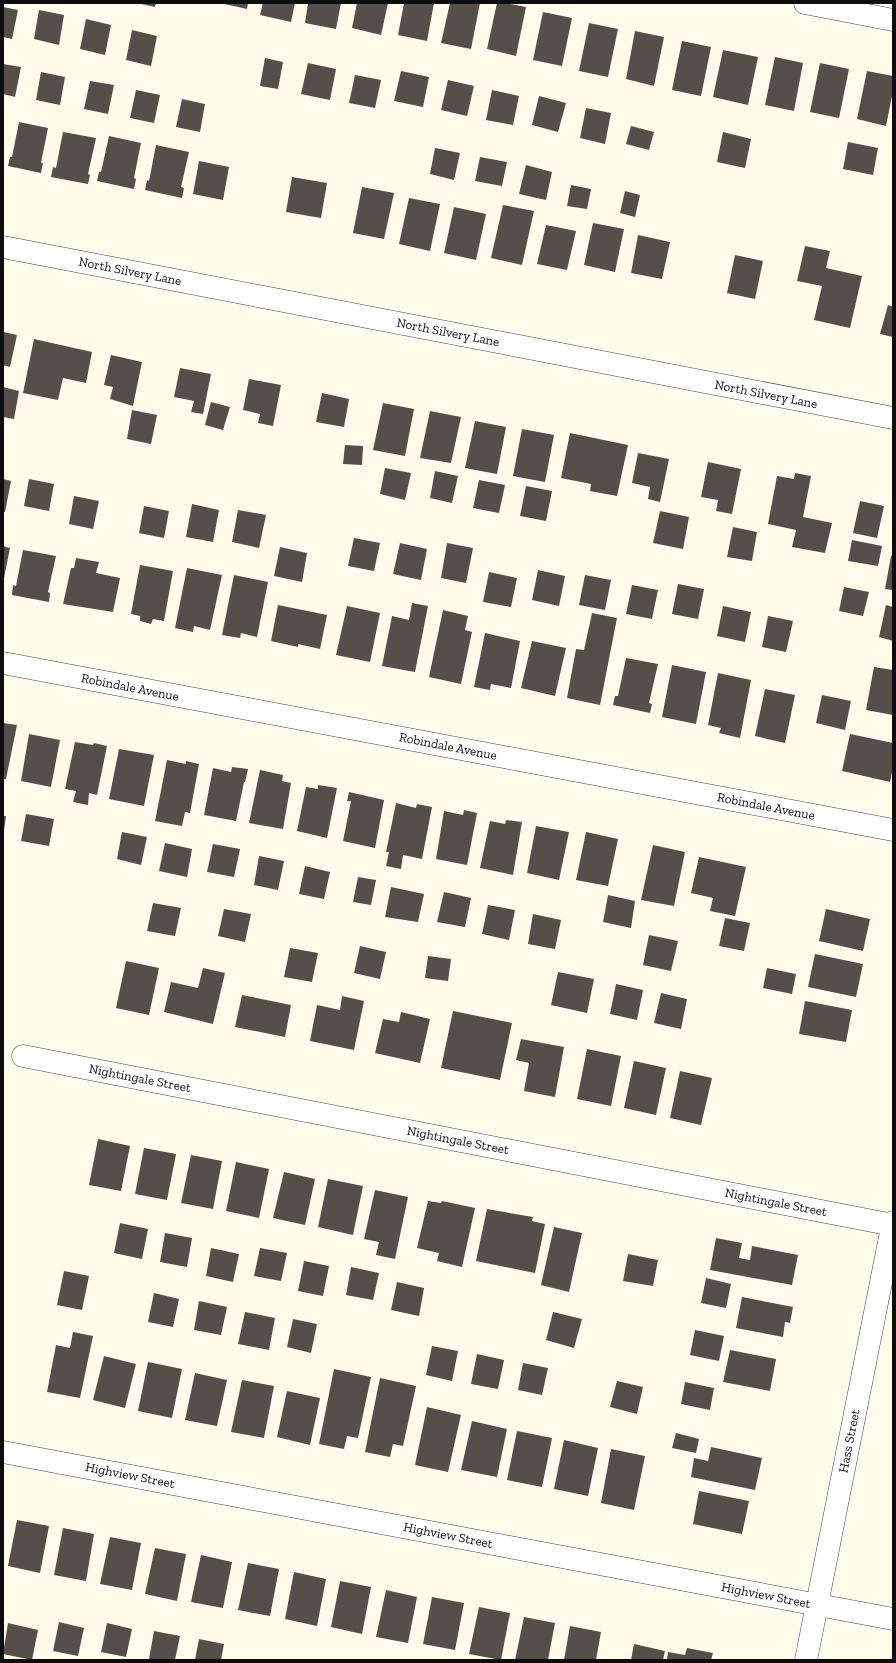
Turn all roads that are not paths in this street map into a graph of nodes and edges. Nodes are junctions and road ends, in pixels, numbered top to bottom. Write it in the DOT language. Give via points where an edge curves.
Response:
graph roads {
  1 [pos="805,3"];
  2 [pos="893,20"];
  3 [pos="3,247"];
  4 [pos="893,418"];
  5 [pos="3,663"];
  6 [pos="893,830"];
  7 [pos="23,1056"];
  8 [pos="893,1224"];
  9 [pos="3,1452"];
  10 [pos="817,1605"];
  11 [pos="893,1619"];
  12 [pos="806,1660"];
  1 -- 2 [label="street"];
  3 -- 4 [label="street, North Silvery Lane"];
  5 -- 6 [label="street, Robindale Avenue"];
  7 -- 8 [label="street, Nightingale Street"];
  8 -- 10 [label="street, Hass Street"];
  9 -- 10 [label="street, Highview Street"];
  10 -- 11 [label="street, Highview Street"];
  10 -- 12 [label="street, Hass Street"];
}
